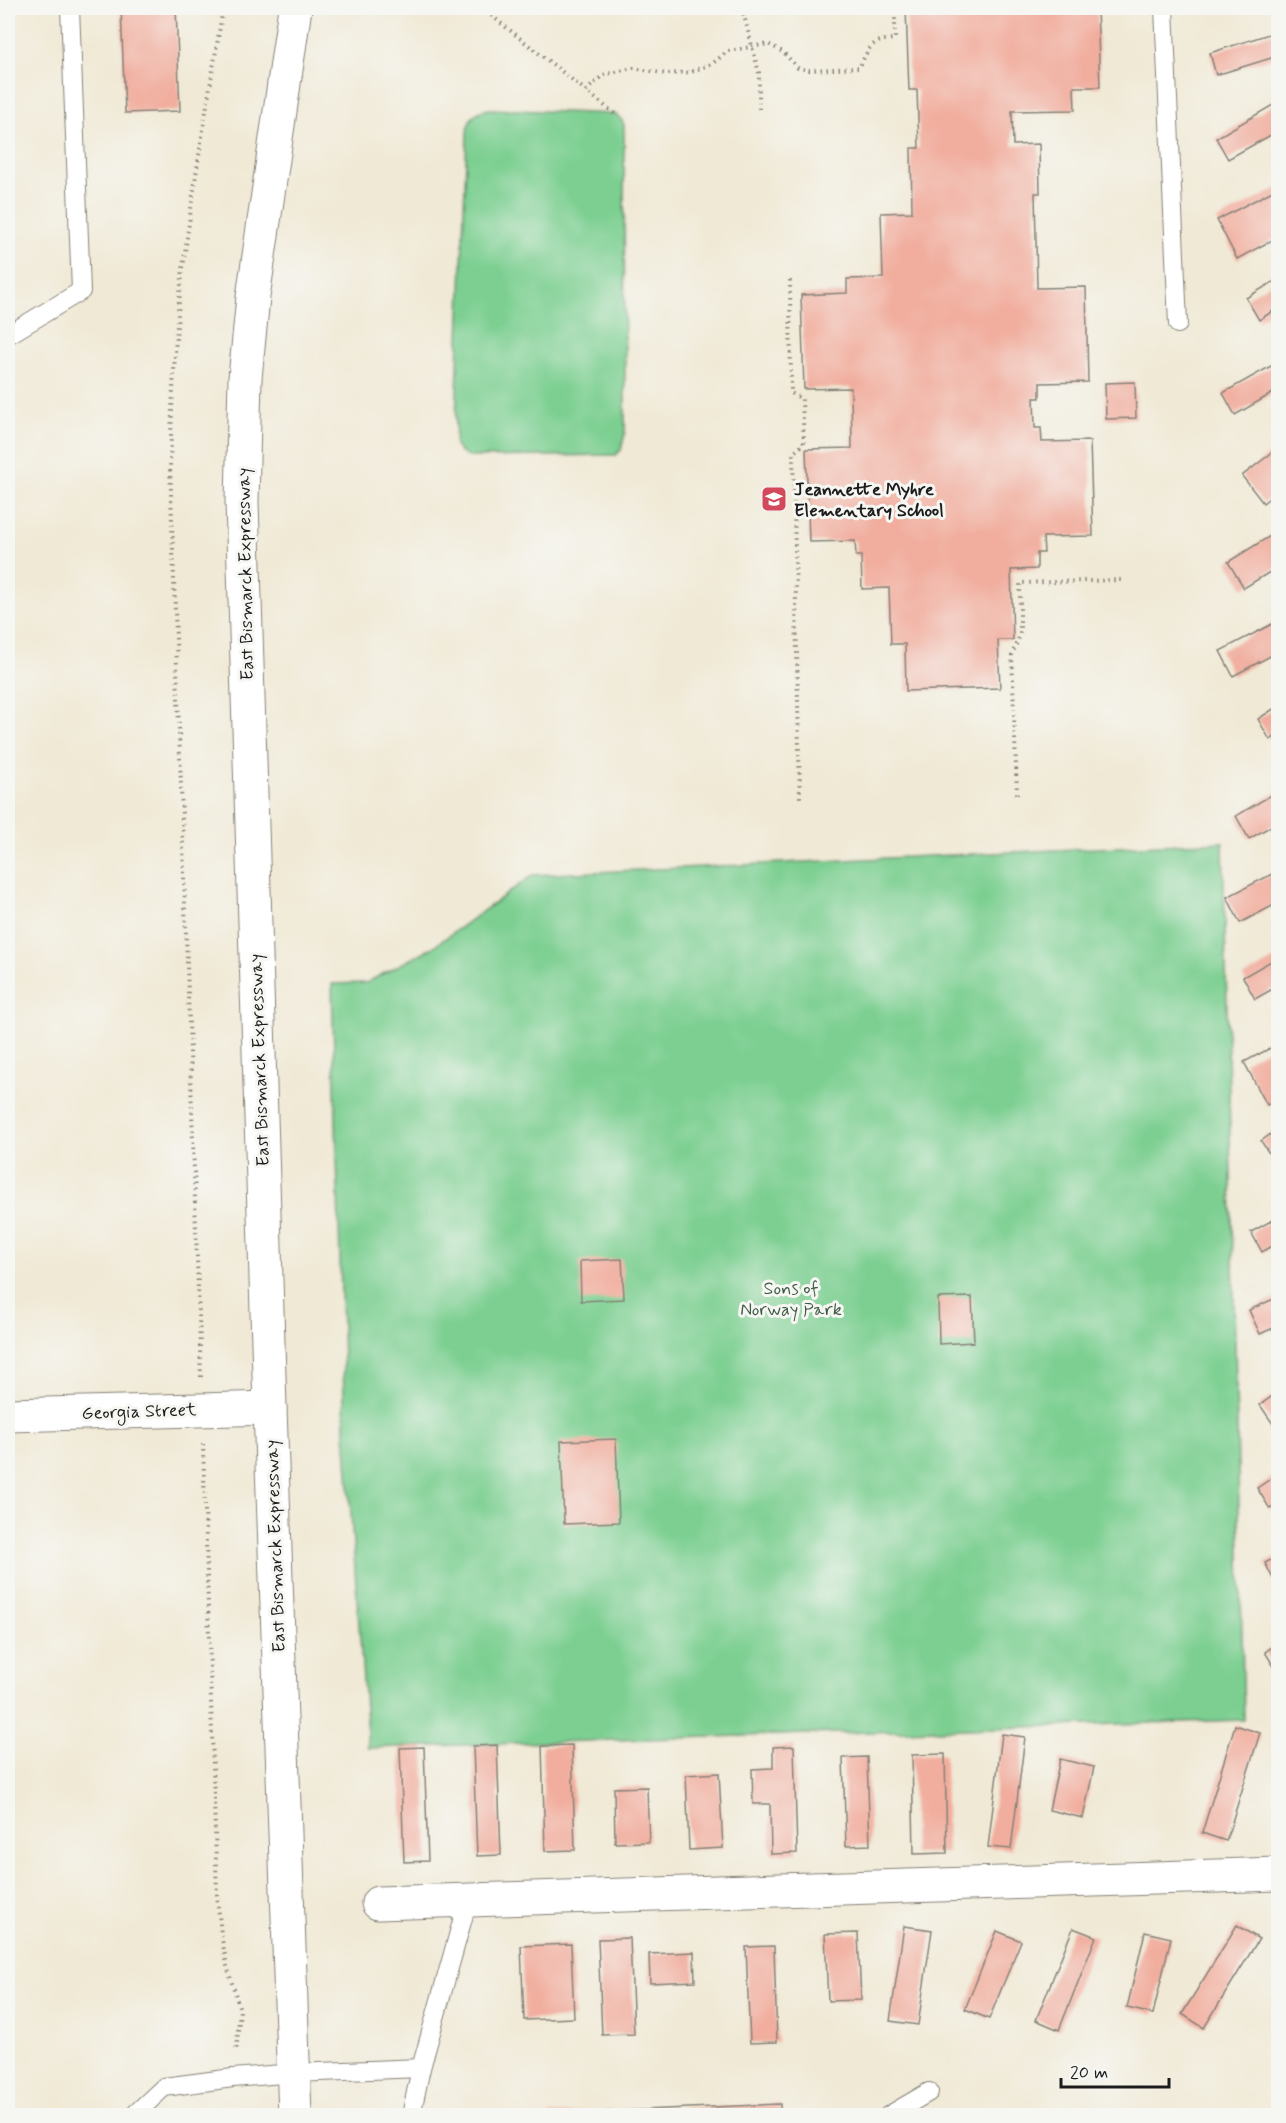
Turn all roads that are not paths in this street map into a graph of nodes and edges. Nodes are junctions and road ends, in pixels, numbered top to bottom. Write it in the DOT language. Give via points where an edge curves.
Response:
graph roads {
  1 [pos="69,8"];
  2 [pos="295,8"];
  3 [pos="1164,8"];
  4 [pos="1178,324"];
  5 [pos="8,335"];
  6 [pos="270,1408"];
  7 [pos="8,1415"];
  8 [pos="1278,1874"];
  9 [pos="468,1900"];
  10 [pos="378,1903"];
  11 [pos="421,2068"];
  12 [pos="294,2073"];
  13 [pos="929,2092"];
  14 [pos="133,2115"];
  15 [pos="295,2115"];
  16 [pos="411,2115"];
  17 [pos="888,2115"];
  1 -- 5 [label="lane" via="81,291"];
  2 -- 6 [label="main road, East Bismarck Expressway" via="253,297 242,460"];
  3 -- 4 [label="lane"];
  6 -- 7 [label="main road, Georgia Street"];
  6 -- 12 [label="main road, East Bismarck Expressway"];
  8 -- 9 [label="main road"];
  9 -- 10 [label="main road"];
  9 -- 11 [label="lane"];
  11 -- 12 [label="lane"];
  11 -- 16 [label="lane"];
  12 -- 14 [label="lane" via="164,2087"];
  12 -- 15 [label="main road, East Bismarck Expressway"];
  13 -- 17 [label="lane"];
}
